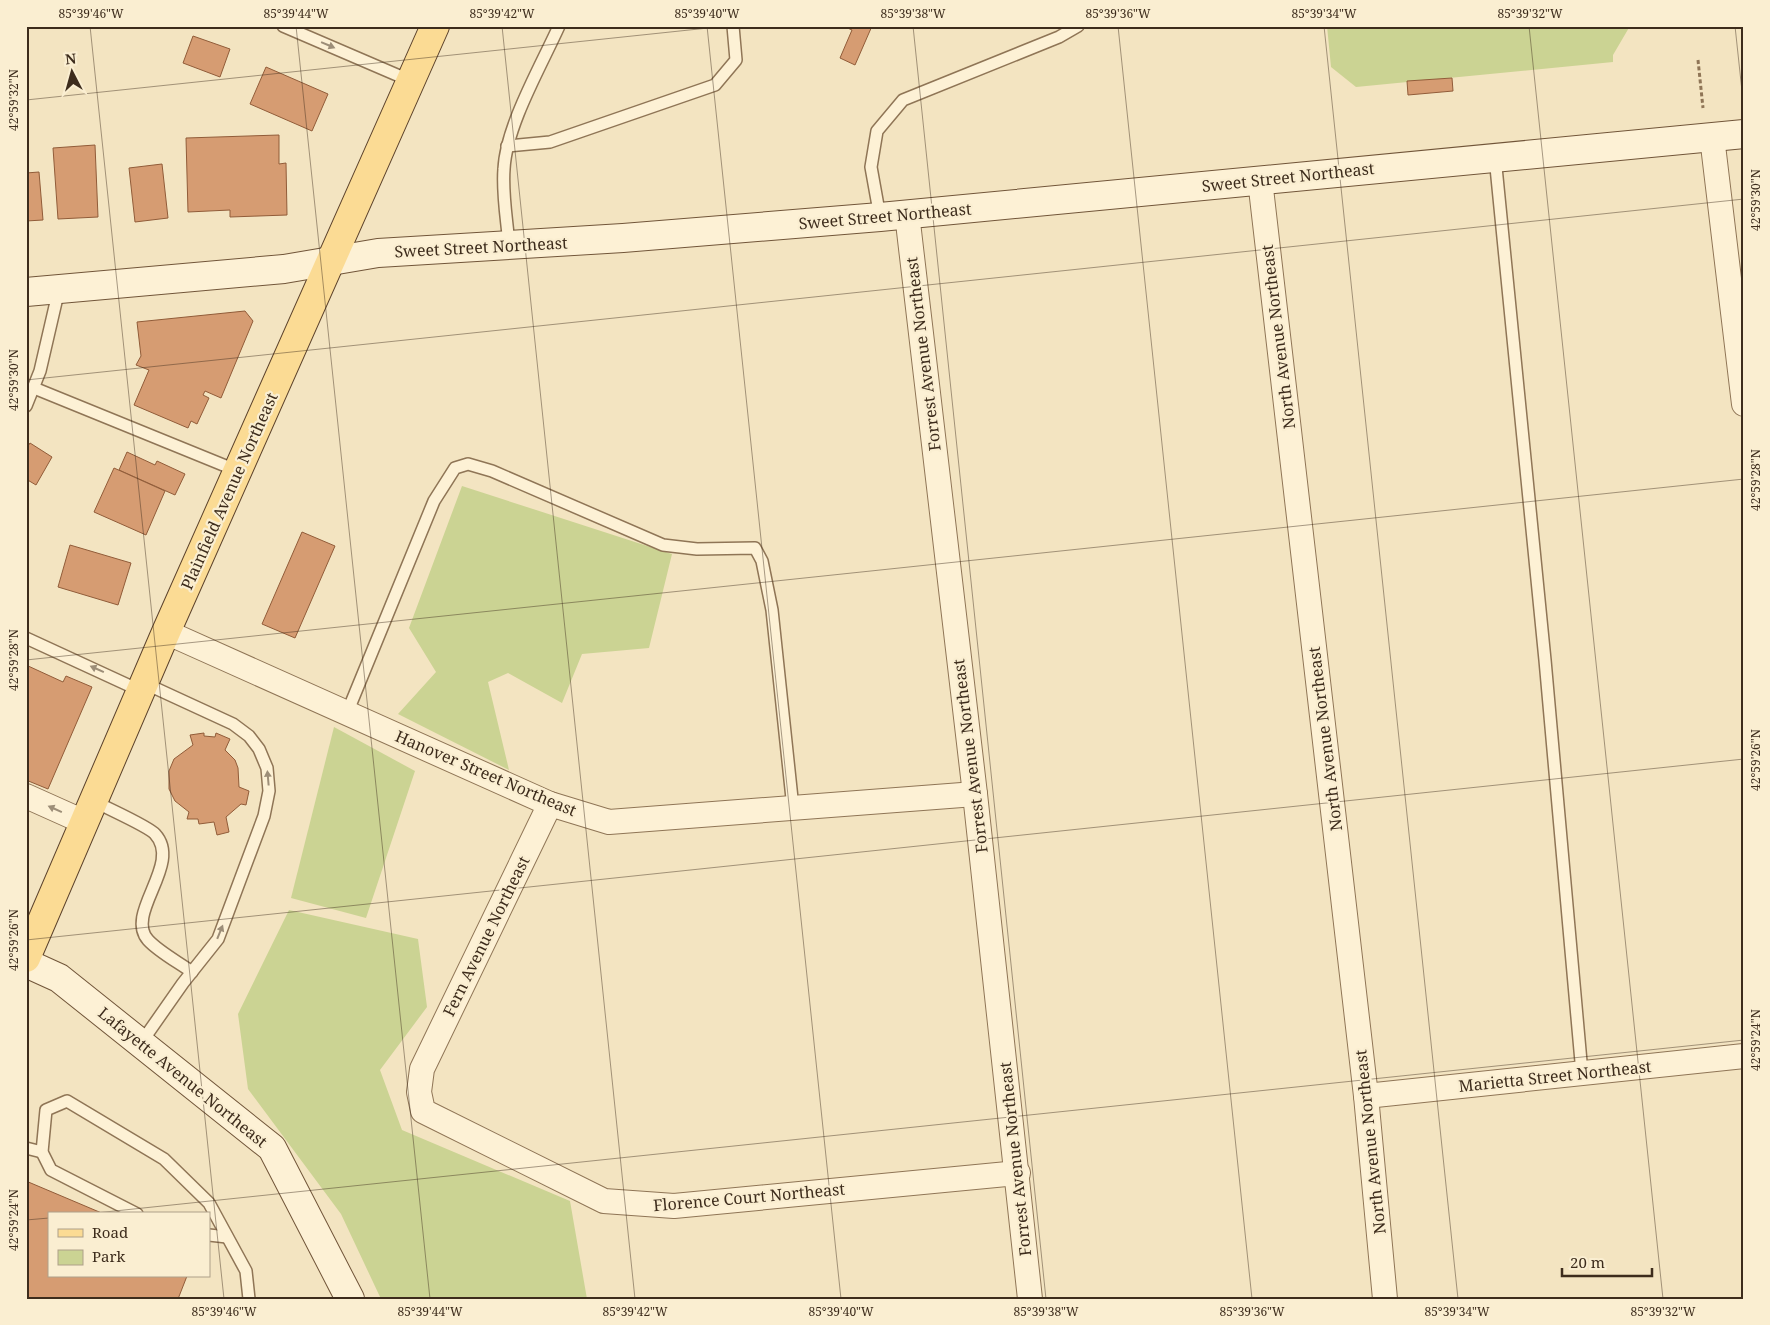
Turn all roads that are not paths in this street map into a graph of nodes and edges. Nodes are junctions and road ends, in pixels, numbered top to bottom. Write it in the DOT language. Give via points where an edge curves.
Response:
graph roads {
  1 [pos="283,26"];
  2 [pos="435,26"];
  3 [pos="559,26"];
  4 [pos="733,26"];
  5 [pos="1078,26"];
  6 [pos="411,81"];
  7 [pos="1744,134"];
  8 [pos="1712,137"];
  9 [pos="507,146"];
  10 [pos="1495,157"];
  11 [pos="1260,180"];
  12 [pos="907,214"];
  13 [pos="880,217"];
  14 [pos="509,245"];
  15 [pos="333,260"];
  16 [pos="59,289"];
  17 [pos="26,292"];
  18 [pos="34,388"];
  19 [pos="1744,404"];
  20 [pos="26,406"];
  21 [pos="238,472"];
  22 [pos="166,632"];
  23 [pos="26,638"];
  24 [pos="143,687"];
  25 [pos="347,713"];
  26 [pos="975,794"];
  27 [pos="26,796"];
  28 [pos="550,804"];
  29 [pos="793,808"];
  30 [pos="89,811"];
  31 [pos="26,958"];
  32 [pos="26,963"];
  33 [pos="192,972"];
  34 [pos="141,1043"];
  35 [pos="1744,1056"];
  36 [pos="422,1069"];
  37 [pos="1582,1073"];
  38 [pos="1366,1096"];
  39 [pos="26,1148"];
  40 [pos="42,1152"];
  41 [pos="1018,1173"];
  42 [pos="133,1212"];
  43 [pos="210,1235"];
  44 [pos="227,1237"];
  45 [pos="249,1299"];
  46 [pos="350,1299"];
  47 [pos="1030,1299"];
  48 [pos="1385,1299"];
  1 -- 6 [label="lane, one-way"];
  2 -- 6 [label="main road, Plainfield Avenue Northeast"];
  3 -- 9 [label="lane"];
  4 -- 9 [label="lane" via="736,60 715,85 550,142"];
  5 -- 13 [label="lane" via="1059,37 902,100 877,131 872,167"];
  6 -- 15 [label="main road, Plainfield Avenue Northeast"];
  7 -- 8 [label="street, Sweet Street Northeast"];
  8 -- 10 [label="street, Sweet Street Northeast"];
  8 -- 19 [label="street"];
  9 -- 14 [label="lane" via="504,169"];
  10 -- 11 [label="street, Sweet Street Northeast"];
  10 -- 37 [label="lane"];
  11 -- 12 [label="street, Sweet Street Northeast"];
  11 -- 38 [label="street, North Avenue Northeast"];
  12 -- 13 [label="street, Sweet Street Northeast"];
  12 -- 26 [label="street, Forrest Avenue Northeast"];
  13 -- 14 [label="street, Sweet Street Northeast"];
  14 -- 15 [label="street, Sweet Street Northeast" via="378,253"];
  15 -- 16 [label="street, Sweet Street Northeast" via="284,268"];
  15 -- 21 [label="main road, Plainfield Avenue Northeast"];
  16 -- 17 [label="street, Sweet Street Northeast"];
  16 -- 18 [label="lane"];
  18 -- 20 [label="lane"];
  18 -- 21 [label="lane"];
  21 -- 22 [label="main road, Plainfield Avenue Northeast"];
  22 -- 24 [label="main road, Plainfield Avenue Northeast"];
  22 -- 25 [label="street, Hanover Street Northeast"];
  24 -- 23 [label="lane, one-way"];
  24 -- 30 [label="main road, Plainfield Avenue Northeast"];
  33 -- 24 [label="lane, one-way" via="218,939 264,816 269,791 267,768 249,736 233,724"];
  25 -- 28 [label="street, Hanover Street Northeast"];
  25 -- 29 [label="lane" via="434,501 455,468 468,464 492,471 663,545 697,549 755,548 762,561 772,610"];
  26 -- 29 [label="street, Hanover Street Northeast"];
  26 -- 41 [label="street, Forrest Avenue Northeast"];
  30 -- 27 [label="street, one-way"];
  28 -- 29 [label="street, Hanover Street Northeast" via="609,822"];
  28 -- 36 [label="street, Fern Avenue Northeast"];
  30 -- 31 [label="main road, Plainfield Avenue Northeast"];
  30 -- 33 [label="lane" via="154,834 163,847 162,864 144,913 144,927 147,939"];
  32 -- 34 [label="street, Lafayette Avenue Northeast" via="59,978"];
  33 -- 34 [label="lane"];
  34 -- 46 [label="street, Lafayette Avenue Northeast" via="272,1148"];
  35 -- 37 [label="street, Marietta Street Northeast"];
  36 -- 41 [label="street, Florence Court Northeast" via="419,1092 424,1111 604,1201 674,1206"];
  37 -- 38 [label="street, Marietta Street Northeast"];
  38 -- 48 [label="street, North Avenue Northeast"];
  39 -- 40 [label="lane"];
  40 -- 42 [label="lane" via="51,1170"];
  40 -- 44 [label="lane" via="46,1110 67,1101 164,1159 209,1203"];
  41 -- 47 [label="street, Forrest Avenue Northeast"];
  43 -- 44 [label="lane"];
  44 -- 45 [label="lane" via="246,1271"];
}
